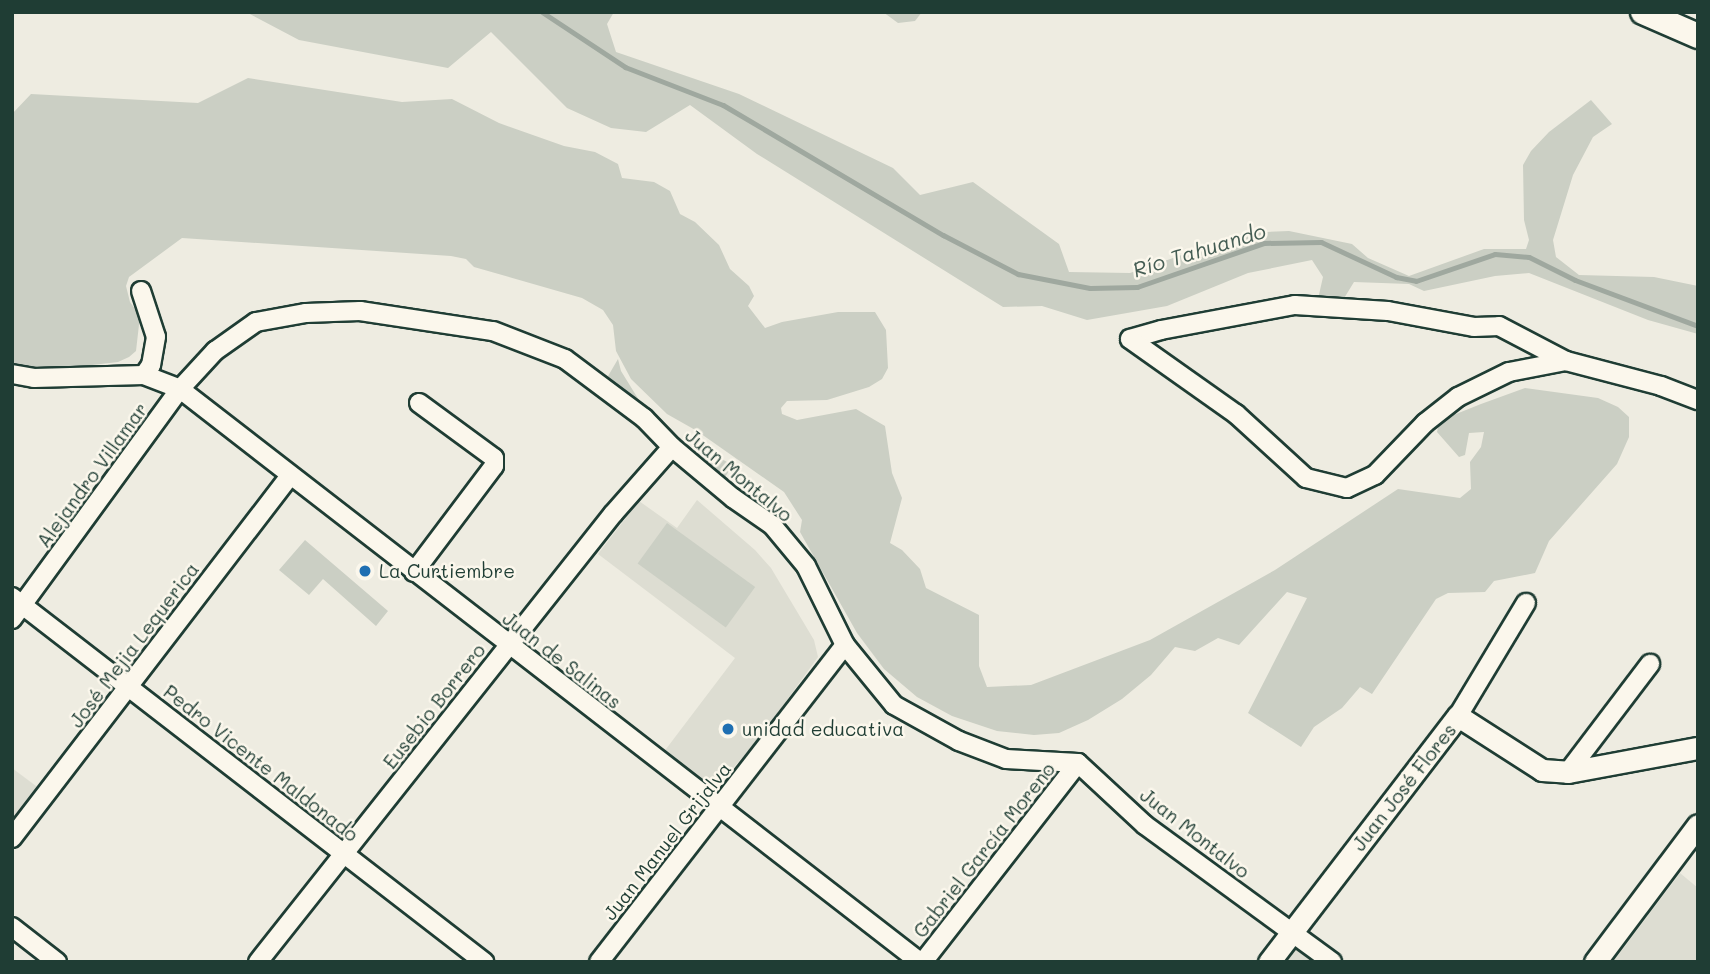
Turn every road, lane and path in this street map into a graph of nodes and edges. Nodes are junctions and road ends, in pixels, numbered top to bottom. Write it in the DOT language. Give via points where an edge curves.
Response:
graph roads {
  1 [pos="1643,12"];
  2 [pos="1698,36"];
  3 [pos="141,291"];
  4 [pos="1566,361"];
  5 [pos="12,374"];
  6 [pos="144,375"];
  7 [pos="180,389"];
  8 [pos="1698,400"];
  9 [pos="419,402"];
  10 [pos="672,447"];
  11 [pos="289,477"];
  12 [pos="414,572"];
  13 [pos="1526,603"];
  14 [pos="16,607"];
  15 [pos="509,645"];
  16 [pos="845,645"];
  17 [pos="1650,664"];
  18 [pos="128,687"];
  19 [pos="1458,716"];
  20 [pos="1698,748"];
  21 [pos="1079,763"];
  22 [pos="1569,772"];
  23 [pos="720,808"];
  24 [pos="1698,825"];
  25 [pos="12,838"];
  26 [pos="344,853"];
  27 [pos="12,927"];
  28 [pos="1292,932"];
  29 [pos="57,962"];
  30 [pos="258,962"];
  31 [pos="484,962"];
  32 [pos="599,962"];
  33 [pos="922,962"];
  34 [pos="1269,962"];
  35 [pos="1332,962"];
  36 [pos="1595,962"];
  1 -- 2 [label="main road"];
  3 -- 6 [label="street" via="156,337 151,365"];
  4 -- 4 [label="street" via="1509,372 1458,397 1425,423 1375,475 1347,488 1306,478 1236,414 1130,339 1295,305 1388,311 1474,327 1499,326"];
  4 -- 8 [label="street"];
  5 -- 6 [label="street" via="34,378"];
  6 -- 7 [label="street, Juan de Salinas"];
  7 -- 10 [label="street, Juan Montalvo" via="215,351 256,322 306,313 360,311 493,331 565,359 644,418"];
  7 -- 11 [label="street, Juan de Salinas"];
  7 -- 14 [label="street, Alejandro Villamar"];
  9 -- 12 [label="street" via="494,458 494,466"];
  10 -- 15 [label="street, Eusebio Borrero"];
  10 -- 16 [label="street, Juan Montalvo" via="772,526 806,566"];
  11 -- 12 [label="street, Juan de Salinas"];
  11 -- 18 [label="street, José Mejia Lequerica"];
  12 -- 15 [label="street, Juan de Salinas"];
  13 -- 19 [label="street, Juan José Flores"];
  14 -- 18 [label="street, Pedro Vicente Maldonado"];
  15 -- 23 [label="street, Juan de Salinas"];
  15 -- 26 [label="street, Eusebio Borrero"];
  16 -- 21 [label="street, Juan Montalvo" via="894,705 915,719 1006,759"];
  16 -- 23 [label="street, Juan Manuel Grijalva"];
  17 -- 22 [label="street"];
  18 -- 25 [label="street, José Mejia Lequerica"];
  18 -- 26 [label="street, Pedro Vicente Maldonado"];
  19 -- 22 [label="street" via="1531,765"];
  19 -- 28 [label="street, Juan José Flores"];
  20 -- 22 [label="street"];
  21 -- 28 [label="street, Juan Montalvo" via="1145,825"];
  21 -- 33 [label="street, Gabriel García Moreno"];
  23 -- 32 [label="street, Juan Manuel Grijalva"];
  23 -- 33 [label="street, Juan de Salinas"];
  24 -- 36 [label="street"];
  26 -- 30 [label="street, Eusebio Borrero"];
  26 -- 31 [label="street, Pedro Vicente Maldonado"];
  27 -- 29 [label="street"];
  28 -- 34 [label="street, Juan José Flores"];
  28 -- 35 [label="street, Juan Montalvo"];
}
